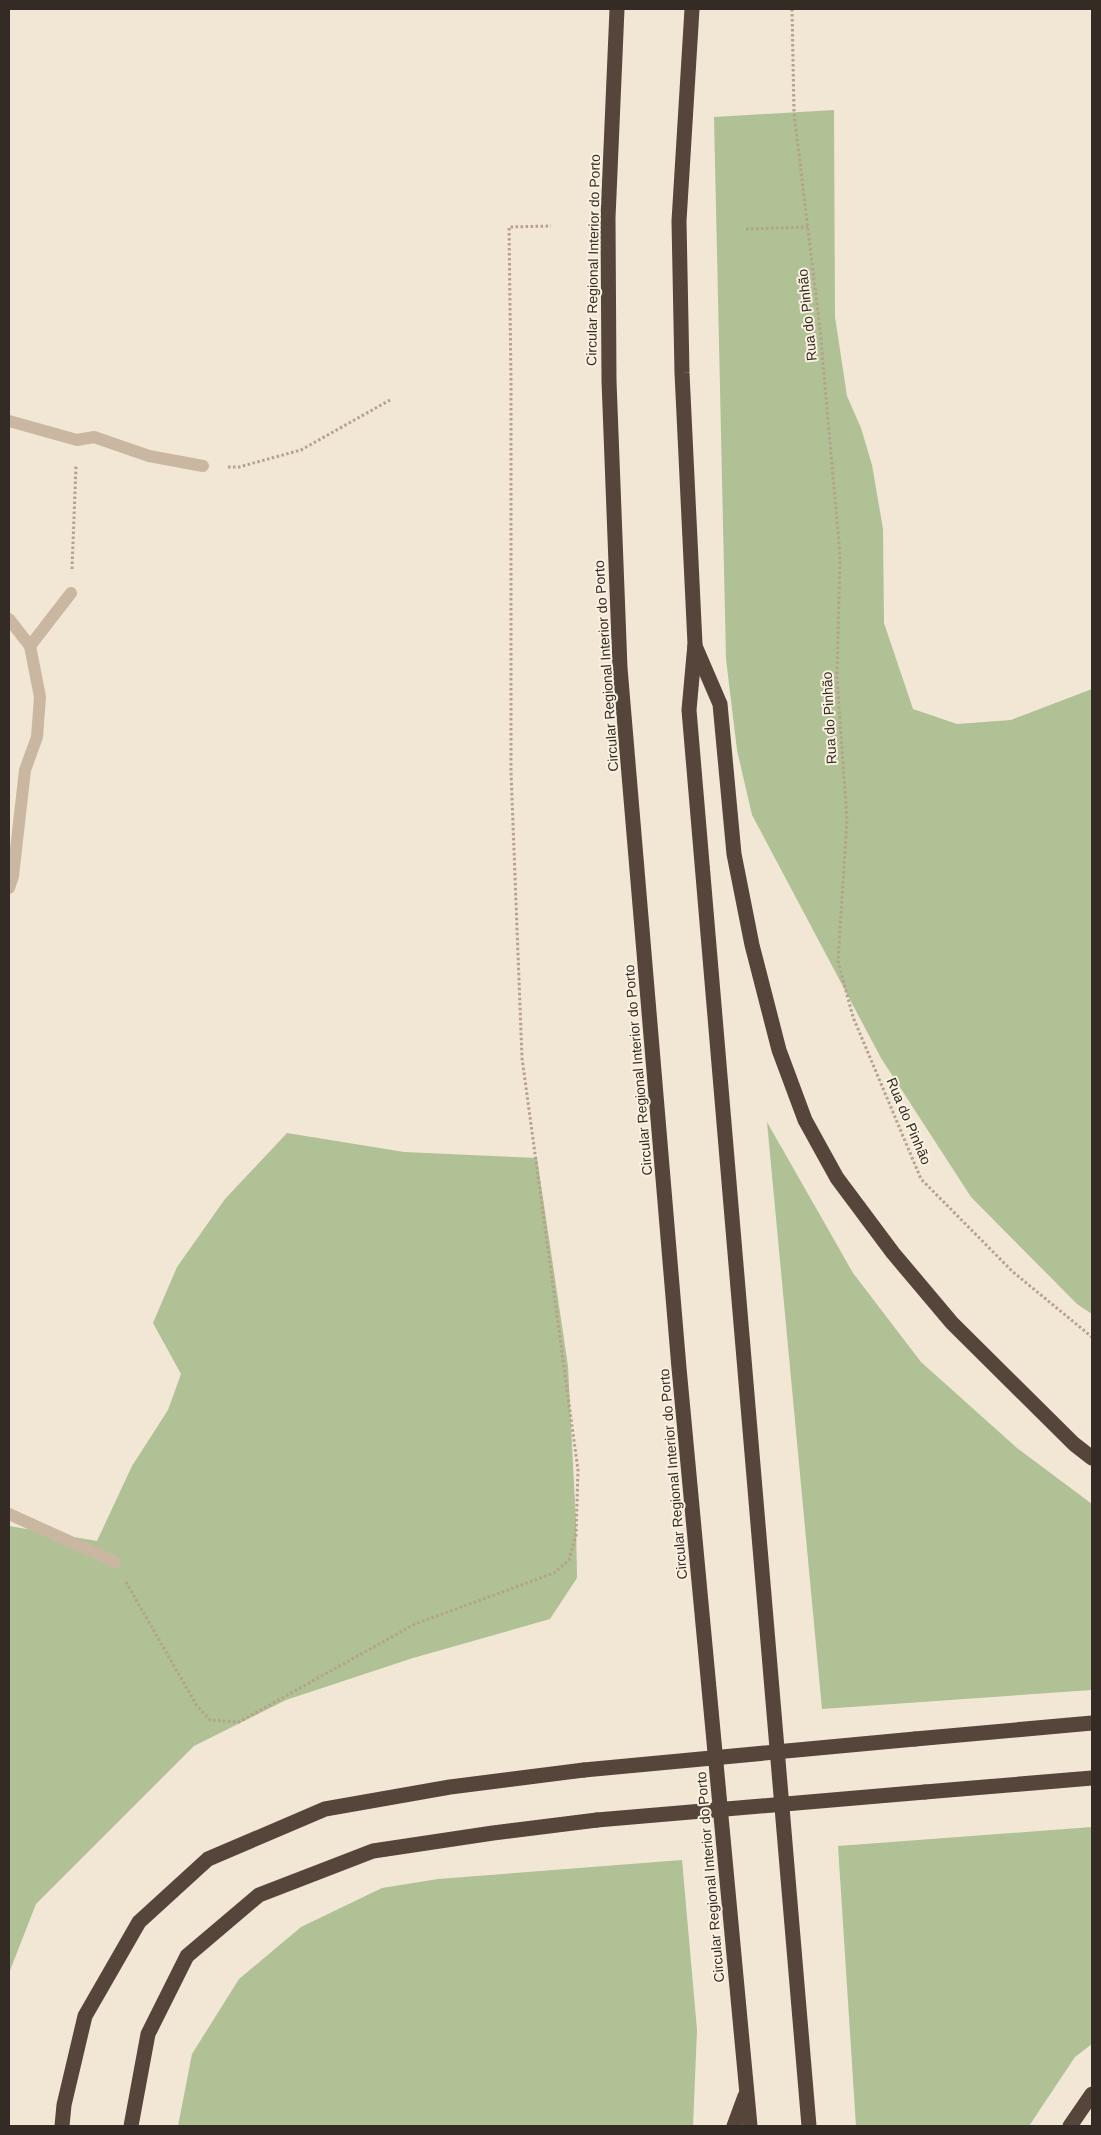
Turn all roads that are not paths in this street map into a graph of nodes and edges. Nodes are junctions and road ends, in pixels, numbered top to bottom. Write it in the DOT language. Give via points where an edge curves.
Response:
graph roads {
  1 [pos="616,9"];
  2 [pos="692,9"];
  3 [pos="9,421"];
  4 [pos="203,466"];
  5 [pos="71,592"];
  6 [pos="9,619"];
  7 [pos="695,644"];
  8 [pos="30,646"];
  9 [pos="9,888"];
  10 [pos="1092,1458"];
  11 [pos="9,1514"];
  12 [pos="115,1562"];
  13 [pos="1092,1723"];
  14 [pos="1092,1778"];
  15 [pos="747,2090"];
  16 [pos="1092,2094"];
  17 [pos="62,2126"];
  18 [pos="131,2126"];
  19 [pos="734,2126"];
  20 [pos="750,2126"];
  21 [pos="809,2126"];
  22 [pos="1070,2126"];
  1 -- 15 [label="highway, Circular Regional Interior do Porto" via="608,218 609,381 620,668 680,1378"];
  2 -- 7 [label="highway" via="679,221 682,373"];
  3 -- 4 [label="street" via="77,440 94,437 149,456"];
  5 -- 8 [label="street"];
  6 -- 8 [label="street"];
  7 -- 10 [label="highway" via="720,704 734,854 752,945 779,1050 805,1120 837,1178 893,1253 952,1323"];
  7 -- 21 [label="highway" via="689,710"];
  8 -- 9 [label="street" via="40,697 37,737 25,770"];
  11 -- 12 [label="street"];
  13 -- 17 [label="highway, bridge" via="584,1770 450,1787 325,1810 208,1859 139,1922 85,2016"];
  14 -- 18 [label="highway, bridge" via="597,1820 492,1832 373,1851 259,1895 187,1956 148,2034"];
  15 -- 19 [label="highway"];
  15 -- 20 [label="highway, Circular Regional Interior do Porto"];
  16 -- 22 [label="highway"];
}
